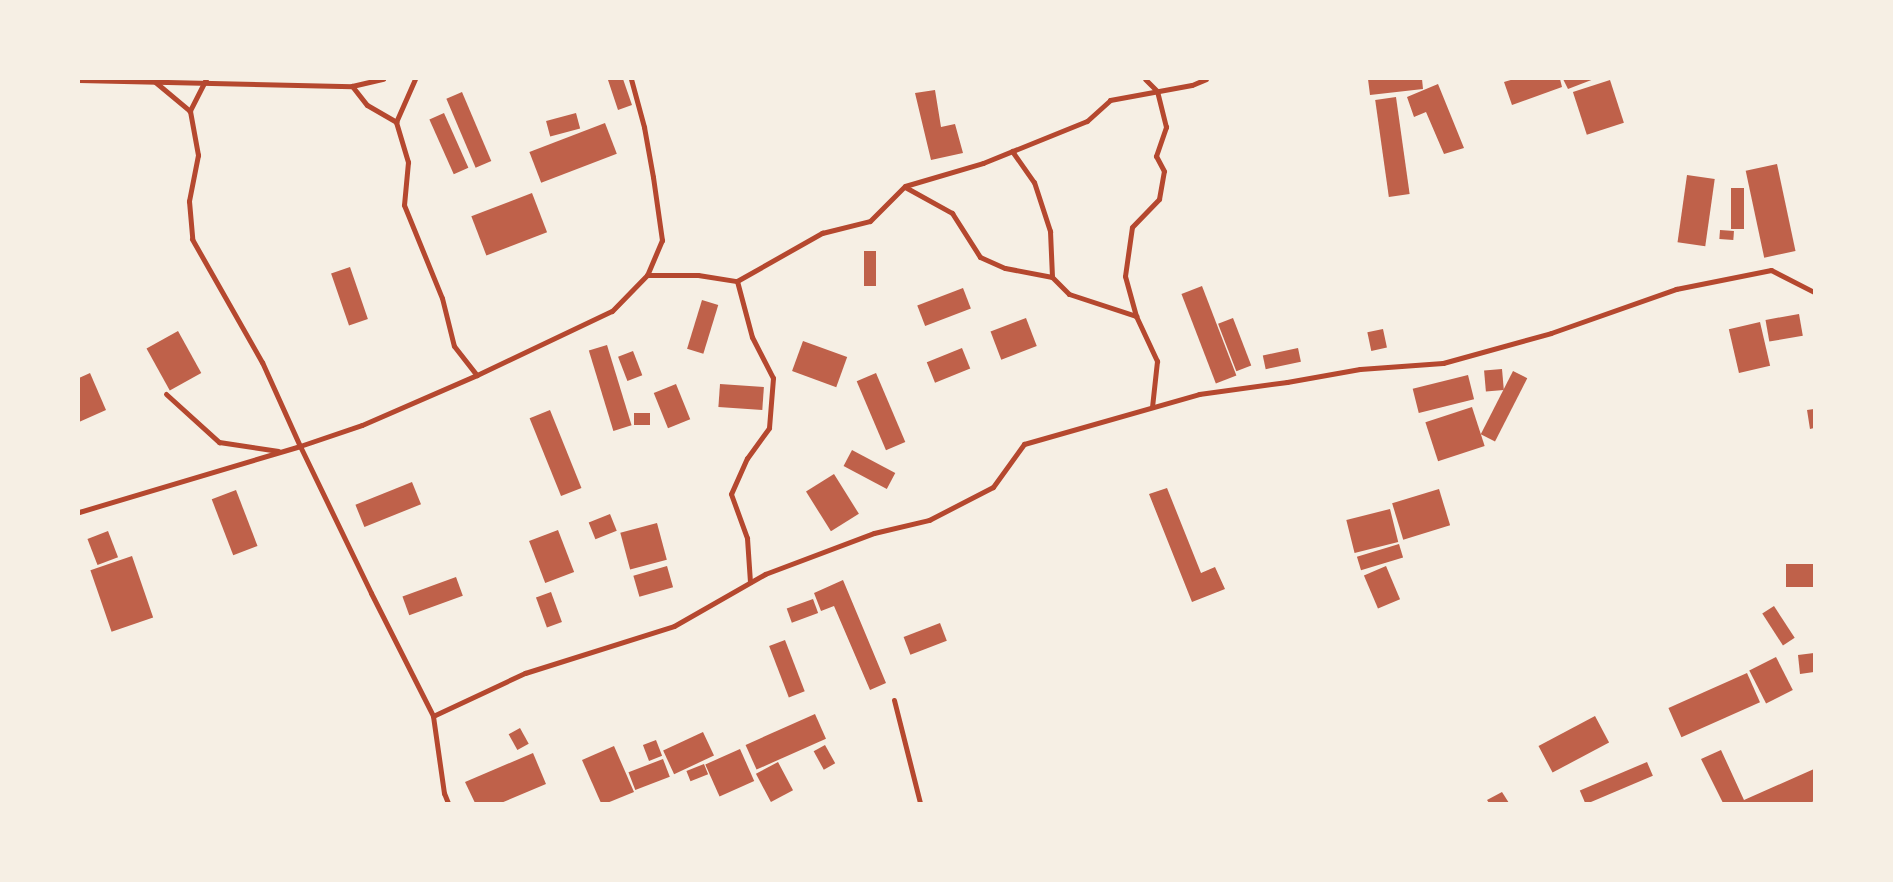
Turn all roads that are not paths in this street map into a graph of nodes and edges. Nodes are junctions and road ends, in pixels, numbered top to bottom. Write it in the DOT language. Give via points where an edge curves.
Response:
graph roads {
  1 [pos="383,79"];
  2 [pos="415,79"];
  3 [pos="632,79"];
  4 [pos="1145,79"];
  5 [pos="1206,79"];
  6 [pos="79,80"];
  7 [pos="154,81"];
  8 [pos="205,81"];
  9 [pos="244,81"];
  10 [pos="352,86"];
  11 [pos="1157,91"];
  12 [pos="190,111"];
  13 [pos="396,122"];
  14 [pos="1012,151"];
  15 [pos="905,186"];
  16 [pos="648,275"];
  17 [pos="1052,277"];
  18 [pos="737,281"];
  19 [pos="1814,292"];
  20 [pos="1136,316"];
  21 [pos="477,375"];
  22 [pos="166,394"];
  23 [pos="1152,407"];
  24 [pos="300,446"];
  25 [pos="280,452"];
  26 [pos="79,512"];
  27 [pos="750,582"];
  28 [pos="894,700"];
  29 [pos="433,716"];
  30 [pos="448,803"];
  31 [pos="920,803"];
  1 -- 10 [label="street"];
  2 -- 13 [label="street"];
  3 -- 16 [label="street" via="652,168 662,240"];
  4 -- 11 [label="street"];
  5 -- 11 [label="street"];
  6 -- 7 [label="street"];
  7 -- 8 [label="street"];
  7 -- 12 [label="street"];
  8 -- 9 [label="street"];
  8 -- 12 [label="street"];
  9 -- 10 [label="street"];
  10 -- 13 [label="street" via="367,105"];
  11 -- 14 [label="street" via="1110,100 1087,122"];
  11 -- 20 [label="street" via="1166,127 1156,156 1164,172 1159,199 1132,227 1126,276"];
  12 -- 24 [label="street" via="198,155 189,201 192,239 262,362"];
  13 -- 21 [label="street" via="408,162 404,205 442,298 454,346"];
  14 -- 15 [label="street"];
  14 -- 17 [label="street" via="1034,182 1050,231"];
  15 -- 17 [label="street" via="952,213 980,257 1005,268"];
  15 -- 18 [label="street" via="870,221 822,234"];
  16 -- 18 [label="street" via="698,275"];
  16 -- 21 [label="street" via="612,311"];
  17 -- 20 [label="street" via="1069,294"];
  18 -- 27 [label="street" via="752,336 773,378 769,428 747,458 731,494 747,538"];
  19 -- 23 [label="street" via="1771,270 1676,290 1551,333 1443,364 1360,369 1199,394"];
  20 -- 23 [label="street" via="1157,361"];
  21 -- 24 [label="street" via="362,425"];
  22 -- 25 [label="street" via="219,442"];
  23 -- 27 [label="street" via="1024,444 993,487 929,520 874,533"];
  24 -- 25 [label="street"];
  24 -- 29 [label="street"];
  25 -- 26 [label="street"];
  27 -- 29 [label="street" via="674,626 525,673"];
  28 -- 31 [label="street"];
  29 -- 30 [label="street"];
}
